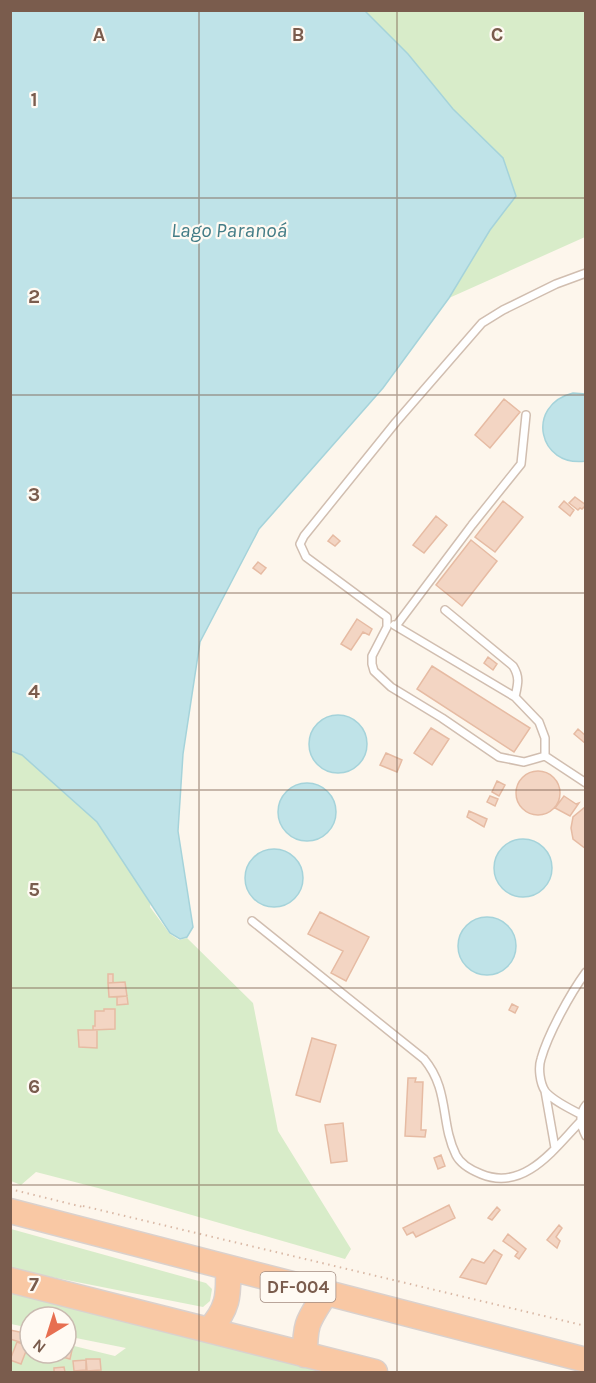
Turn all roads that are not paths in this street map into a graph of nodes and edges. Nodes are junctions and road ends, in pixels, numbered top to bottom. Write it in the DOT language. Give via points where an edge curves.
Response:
graph roads {
  1 [pos="585,273"];
  2 [pos="525,415"];
  3 [pos="445,610"];
  4 [pos="388,621"];
  5 [pos="396,626"];
  6 [pos="515,697"];
  7 [pos="545,756"];
  8 [pos="585,783"];
  9 [pos="252,921"];
  10 [pos="585,972"];
  11 [pos="545,1091"];
  12 [pos="585,1105"];
  13 [pos="580,1118"];
  14 [pos="585,1136"];
  15 [pos="555,1148"];
  16 [pos="10,1212"];
  17 [pos="228,1269"];
  18 [pos="10,1280"];
  19 [pos="325,1294"];
  20 [pos="209,1330"];
  21 [pos="305,1355"];
  22 [pos="585,1360"];
  23 [pos="375,1372"];
  1 -- 4 [label="lane" via="482,323 304,536 300,544 306,557 384,614"];
  2 -- 5 [label="lane" via="521,464"];
  3 -- 6 [label="lane" via="513,666 519,681"];
  4 -- 5 [label="lane"];
  4 -- 7 [label="lane" via="372,664 391,687 499,757 524,762"];
  5 -- 6 [label="lane"];
  6 -- 7 [label="lane" via="539,722 545,738"];
  7 -- 8 [label="lane"];
  9 -- 15 [label="lane" via="430,1066 442,1093 456,1155 468,1168 486,1176 512,1177 538,1165"];
  10 -- 11 [label="lane" via="540,1061"];
  11 -- 13 [label="lane"];
  11 -- 15 [label="lane"];
  12 -- 13 [label="lane"];
  13 -- 14 [label="lane"];
  13 -- 15 [label="lane"];
  16 -- 17 [label="highway, DF-004"];
  17 -- 19 [label="highway, DF-004"];
  17 -- 20 [label="highway" via="227,1304"];
  18 -- 20 [label="highway"];
  19 -- 21 [label="highway" via="305,1329"];
  19 -- 22 [label="highway, DF-004"];
  20 -- 21 [label="highway"];
  21 -- 23 [label="highway"];
}
